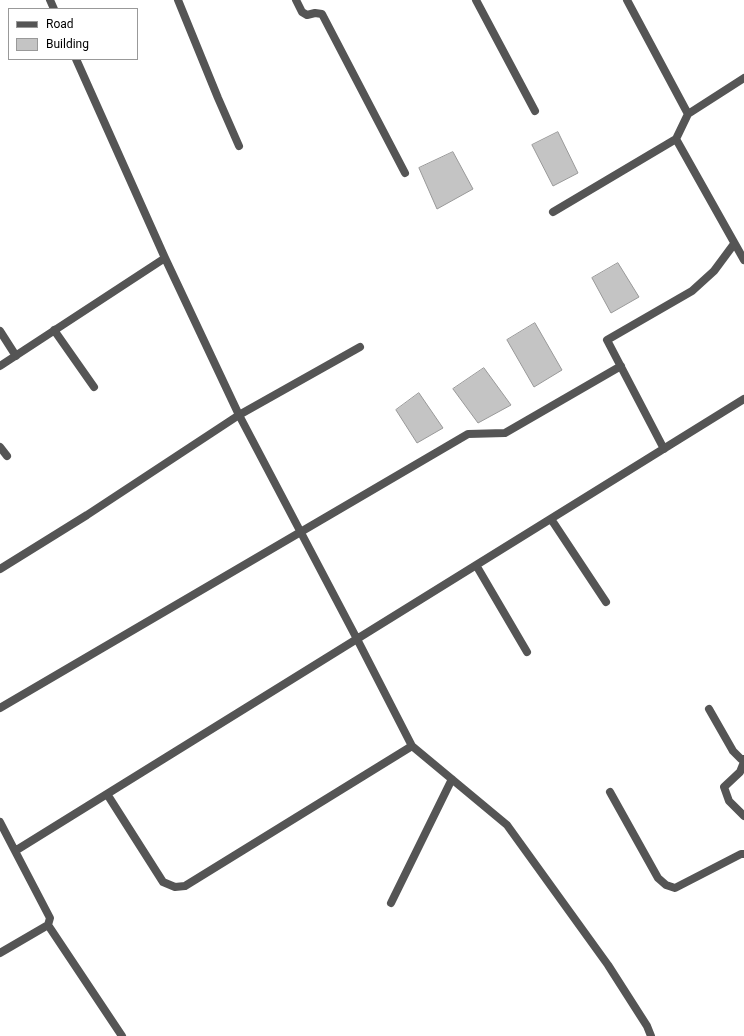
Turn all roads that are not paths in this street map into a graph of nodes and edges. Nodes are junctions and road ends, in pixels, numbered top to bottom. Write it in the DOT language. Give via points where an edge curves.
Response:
graph roads {
  1 [pos="178,0"];
  2 [pos="296,0"];
  3 [pos="476,0"];
  4 [pos="627,0"];
  5 [pos="76,60"];
  6 [pos="744,78"];
  7 [pos="535,111"];
  8 [pos="688,114"];
  9 [pos="676,138"];
  10 [pos="239,146"];
  11 [pos="405,173"];
  12 [pos="553,212"];
  13 [pos="734,244"];
  14 [pos="164,258"];
  15 [pos="744,260"];
  16 [pos="54,330"];
  17 [pos="0,331"];
  18 [pos="360,347"];
  19 [pos="16,356"];
  20 [pos="0,366"];
  21 [pos="621,366"];
  22 [pos="94,387"];
  23 [pos="744,399"];
  24 [pos="239,415"];
  25 [pos="0,447"];
  26 [pos="664,449"];
  27 [pos="7,456"];
  28 [pos="551,519"];
  29 [pos="300,532"];
  30 [pos="476,565"];
  31 [pos="0,569"];
  32 [pos="606,602"];
  33 [pos="357,639"];
  34 [pos="528,652"];
  35 [pos="0,708"];
  36 [pos="709,709"];
  37 [pos="412,746"];
  38 [pos="744,761"];
  39 [pos="452,779"];
  40 [pos="610,792"];
  41 [pos="107,794"];
  42 [pos="744,816"];
  43 [pos="0,822"];
  44 [pos="15,851"];
  45 [pos="744,854"];
  46 [pos="391,903"];
  47 [pos="48,925"];
  48 [pos="0,953"];
  49 [pos="122,1036"];
  50 [pos="651,1036"];
  1 -- 10 [label="street"];
  2 -- 11 [label="street" via="302,12 307,15 322,14"];
  3 -- 7 [label="street"];
  4 -- 8 [label="street"];
  5 -- 14 [label="street"];
  6 -- 8 [label="street"];
  8 -- 9 [label="street"];
  9 -- 12 [label="street"];
  9 -- 13 [label="street"];
  13 -- 15 [label="street"];
  13 -- 21 [label="street" via="714,271 692,291 607,340"];
  14 -- 16 [label="street"];
  14 -- 24 [label="street"];
  16 -- 19 [label="street"];
  16 -- 22 [label="street"];
  17 -- 19 [label="street"];
  18 -- 24 [label="street"];
  19 -- 20 [label="street"];
  21 -- 26 [label="street"];
  21 -- 29 [label="street" via="504,433 468,434"];
  23 -- 26 [label="street"];
  24 -- 29 [label="street"];
  24 -- 31 [label="street" via="88,515"];
  25 -- 27 [label="street"];
  26 -- 28 [label="street"];
  28 -- 30 [label="street"];
  28 -- 32 [label="street"];
  29 -- 33 [label="street"];
  29 -- 35 [label="street"];
  30 -- 33 [label="street"];
  30 -- 34 [label="street"];
  33 -- 37 [label="street"];
  33 -- 41 [label="street"];
  36 -- 38 [label="street" via="733,751"];
  37 -- 39 [label="street"];
  37 -- 41 [label="street" via="186,886 176,887 163,882"];
  38 -- 42 [label="street" via="740,772 724,787 729,801"];
  39 -- 46 [label="street"];
  39 -- 50 [label="street" via="507,825 608,965"];
  40 -- 45 [label="street" via="648,862 666,885 674,888"];
  41 -- 44 [label="street"];
  43 -- 44 [label="street"];
  44 -- 47 [label="street" via="50,918"];
  47 -- 48 [label="street"];
  47 -- 49 [label="street"];
}
